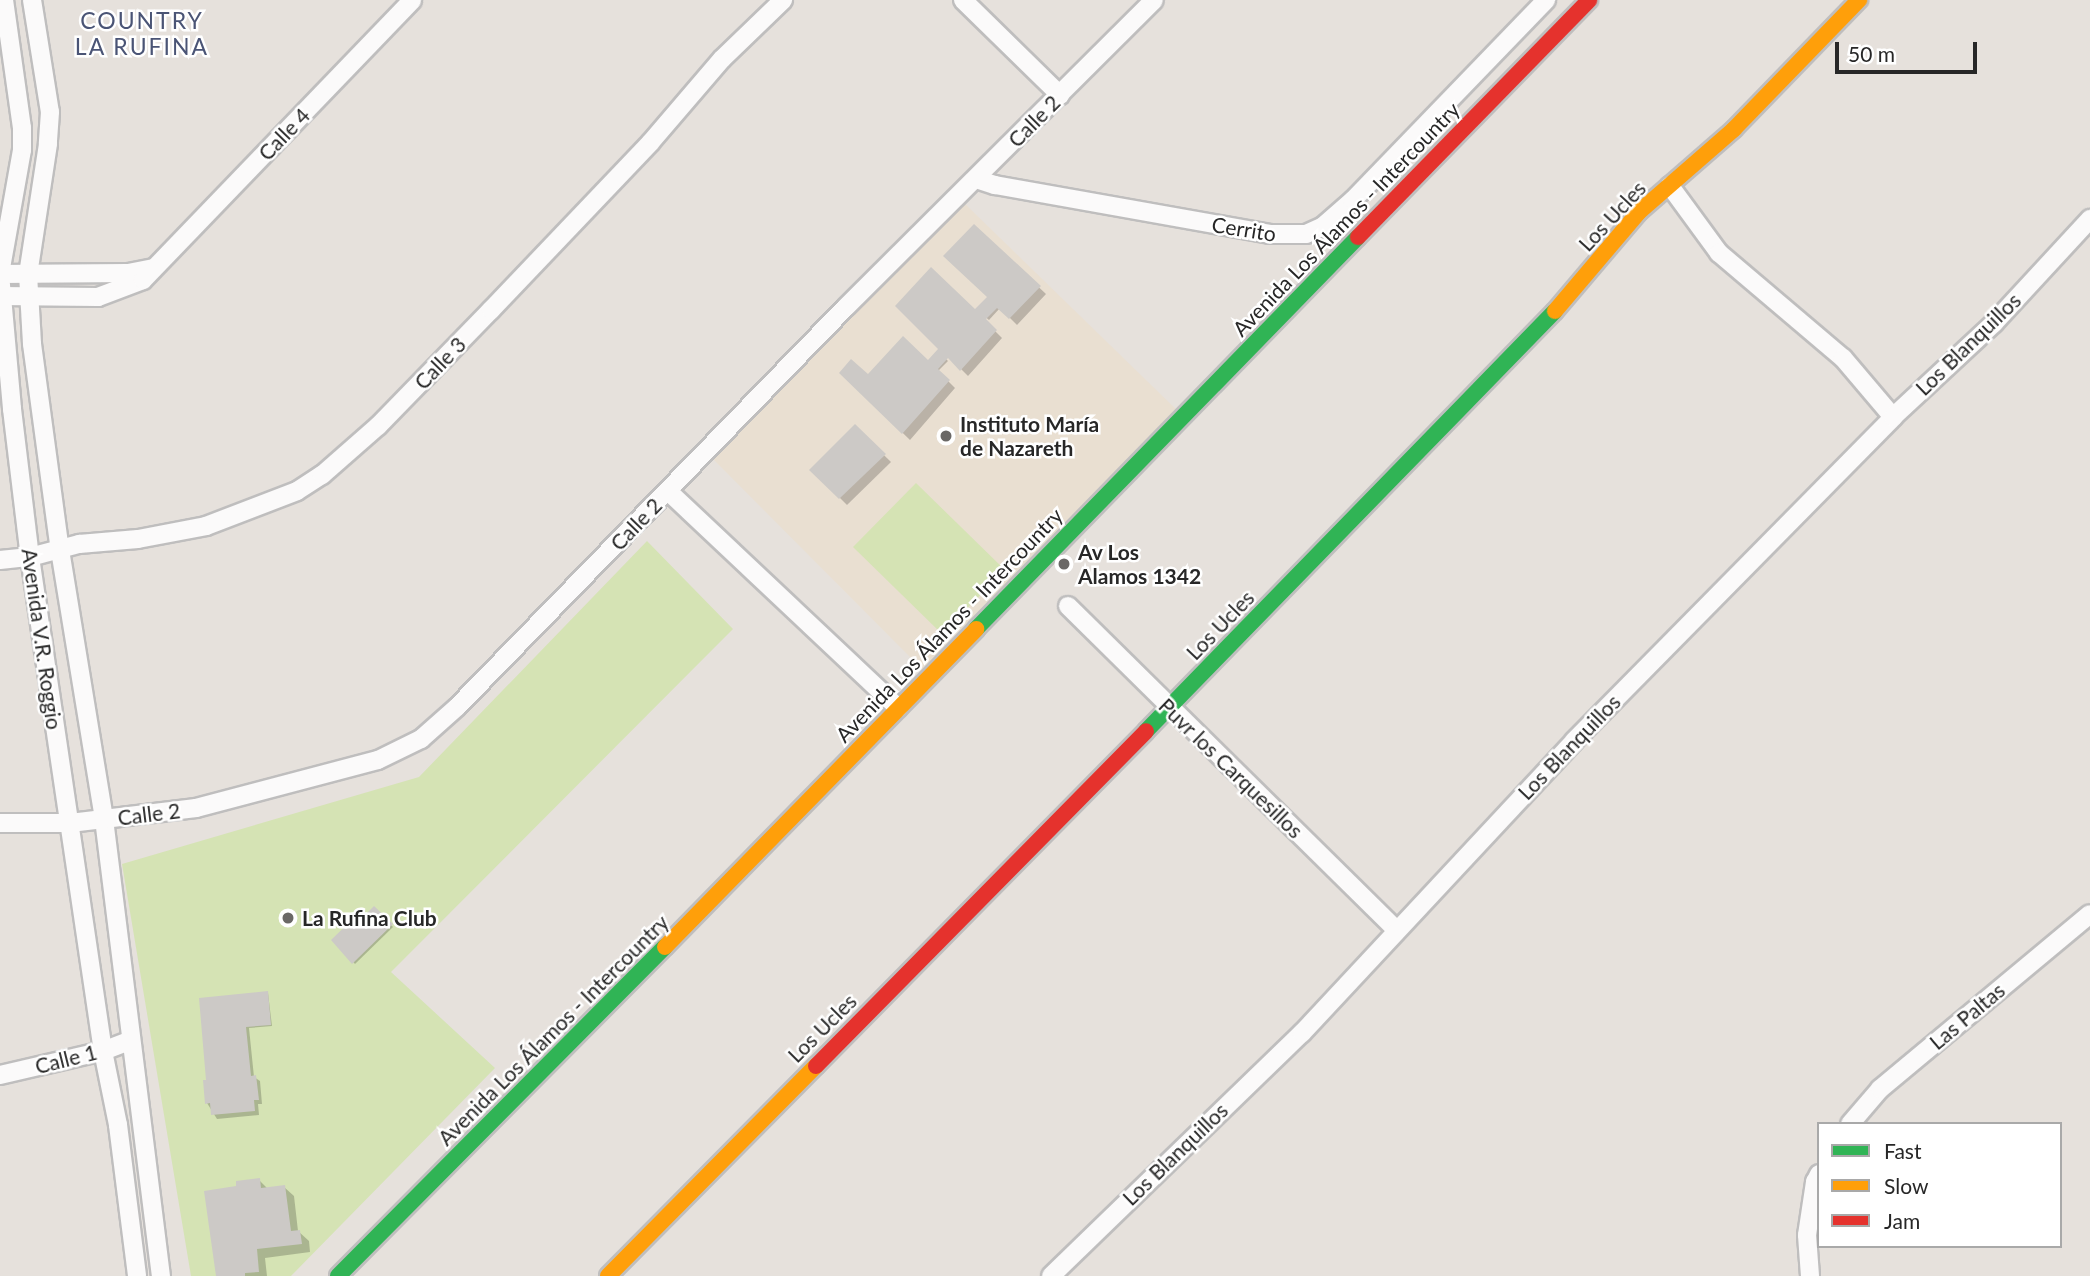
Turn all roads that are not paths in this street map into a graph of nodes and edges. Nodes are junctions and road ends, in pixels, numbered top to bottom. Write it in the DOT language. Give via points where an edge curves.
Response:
graph roads {
  1 [pos="4,0"];
  2 [pos="32,0"];
  3 [pos="412,0"];
  4 [pos="783,0"];
  5 [pos="962,0"];
  6 [pos="1154,0"];
  7 [pos="1546,0"];
  8 [pos="1589,0"];
  9 [pos="1859,0"];
  10 [pos="1060,96"];
  11 [pos="976,179"];
  12 [pos="1670,186"];
  13 [pos="2090,219"];
  14 [pos="157,267"];
  15 [pos="28,274"];
  16 [pos="0,275"];
  17 [pos="27,295"];
  18 [pos="0,296"];
  19 [pos="1893,418"];
  20 [pos="668,491"];
  21 [pos="60,550"];
  22 [pos="30,557"];
  23 [pos="0,560"];
  24 [pos="1068,606"];
  25 [pos="898,708"];
  26 [pos="1169,708"];
  27 [pos="104,819"];
  28 [pos="0,823"];
  29 [pos="70,823"];
  30 [pos="2090,914"];
  31 [pos="1396,929"];
  32 [pos="131,1040"];
  33 [pos="103,1051"];
  34 [pos="0,1075"];
  35 [pos="1852,1122"];
  36 [pos="148,1168"];
  37 [pos="125,1171"];
  38 [pos="1817,1178"];
  39 [pos="138,1276"];
  40 [pos="161,1276"];
  41 [pos="338,1276"];
  42 [pos="608,1276"];
  43 [pos="1051,1276"];
  44 [pos="1810,1276"];
  1 -- 16 [label="street, Avenida V.R. Roggio" via="22,150"];
  2 -- 15 [label="street, Avenida V.R. Roggio" via="50,120"];
  3 -- 14 [label="street, Calle 4"];
  4 -- 21 [label="street, Calle 3" via="345,457 297,491 225,520 177,533"];
  5 -- 10 [label="street"];
  6 -- 10 [label="street, Calle 2"];
  7 -- 11 [label="street, Cerrito" via="1353,200 1322,227 1306,234 1270,234"];
  8 -- 25 [label="street, Avenida Los Álamos - Intercountry"];
  9 -- 12 [label="street, Los Ucles" via="1734,129"];
  10 -- 11 [label="street, Calle 2"];
  11 -- 20 [label="street, Calle 2"];
  12 -- 19 [label="street" via="1719,253 1843,358"];
  12 -- 26 [label="street, Los Ucles" via="1623,229 1561,304"];
  13 -- 19 [label="street, Los Blanquillos" via="1994,323"];
  14 -- 15 [label="street" via="128,273"];
  14 -- 17 [label="street, Calle 4" via="130,287 105,295"];
  15 -- 16 [label="street"];
  15 -- 17 [label="street, Avenida V.R. Roggio"];
  16 -- 18 [label="street, Avenida V.R. Roggio"];
  17 -- 18 [label="street, Calle 4"];
  17 -- 21 [label="street, Avenida V.R. Roggio"];
  18 -- 22 [label="street, Avenida V.R. Roggio"];
  19 -- 31 [label="street, Los Blanquillos"];
  20 -- 25 [label="street"];
  20 -- 27 [label="street, Calle 2" via="457,707 404,750 228,801"];
  21 -- 22 [label="street, Calle 3"];
  21 -- 27 [label="street, Avenida V.R. Roggio"];
  22 -- 23 [label="street, Calle 3"];
  22 -- 29 [label="street, Avenida V.R. Roggio"];
  24 -- 26 [label="street, Puvr los Carquesillos"];
  25 -- 41 [label="street, Avenida Los Álamos - Intercountry"];
  26 -- 31 [label="street, Puvr los Carquesillos"];
  26 -- 42 [label="street, Los Ucles"];
  27 -- 29 [label="street, Calle 2"];
  27 -- 32 [label="street, Avenida V.R. Roggio"];
  28 -- 29 [label="street, Calle 2"];
  29 -- 33 [label="street, Avenida V.R. Roggio"];
  30 -- 35 [label="street, Las Paltas" via="1881,1089"];
  31 -- 43 [label="street, Los Blanquillos" via="1302,1033"];
  32 -- 33 [label="street, Calle 1"];
  32 -- 36 [label="street, Avenida V.R. Roggio"];
  33 -- 34 [label="street, Calle 1"];
  33 -- 37 [label="street, Avenida V.R. Roggio"];
  36 -- 37 [label="street"];
  36 -- 40 [label="street, Avenida V.R. Roggio"];
  37 -- 39 [label="street, Avenida V.R. Roggio"];
  38 -- 44 [label="street" via="1807,1235"];
}
